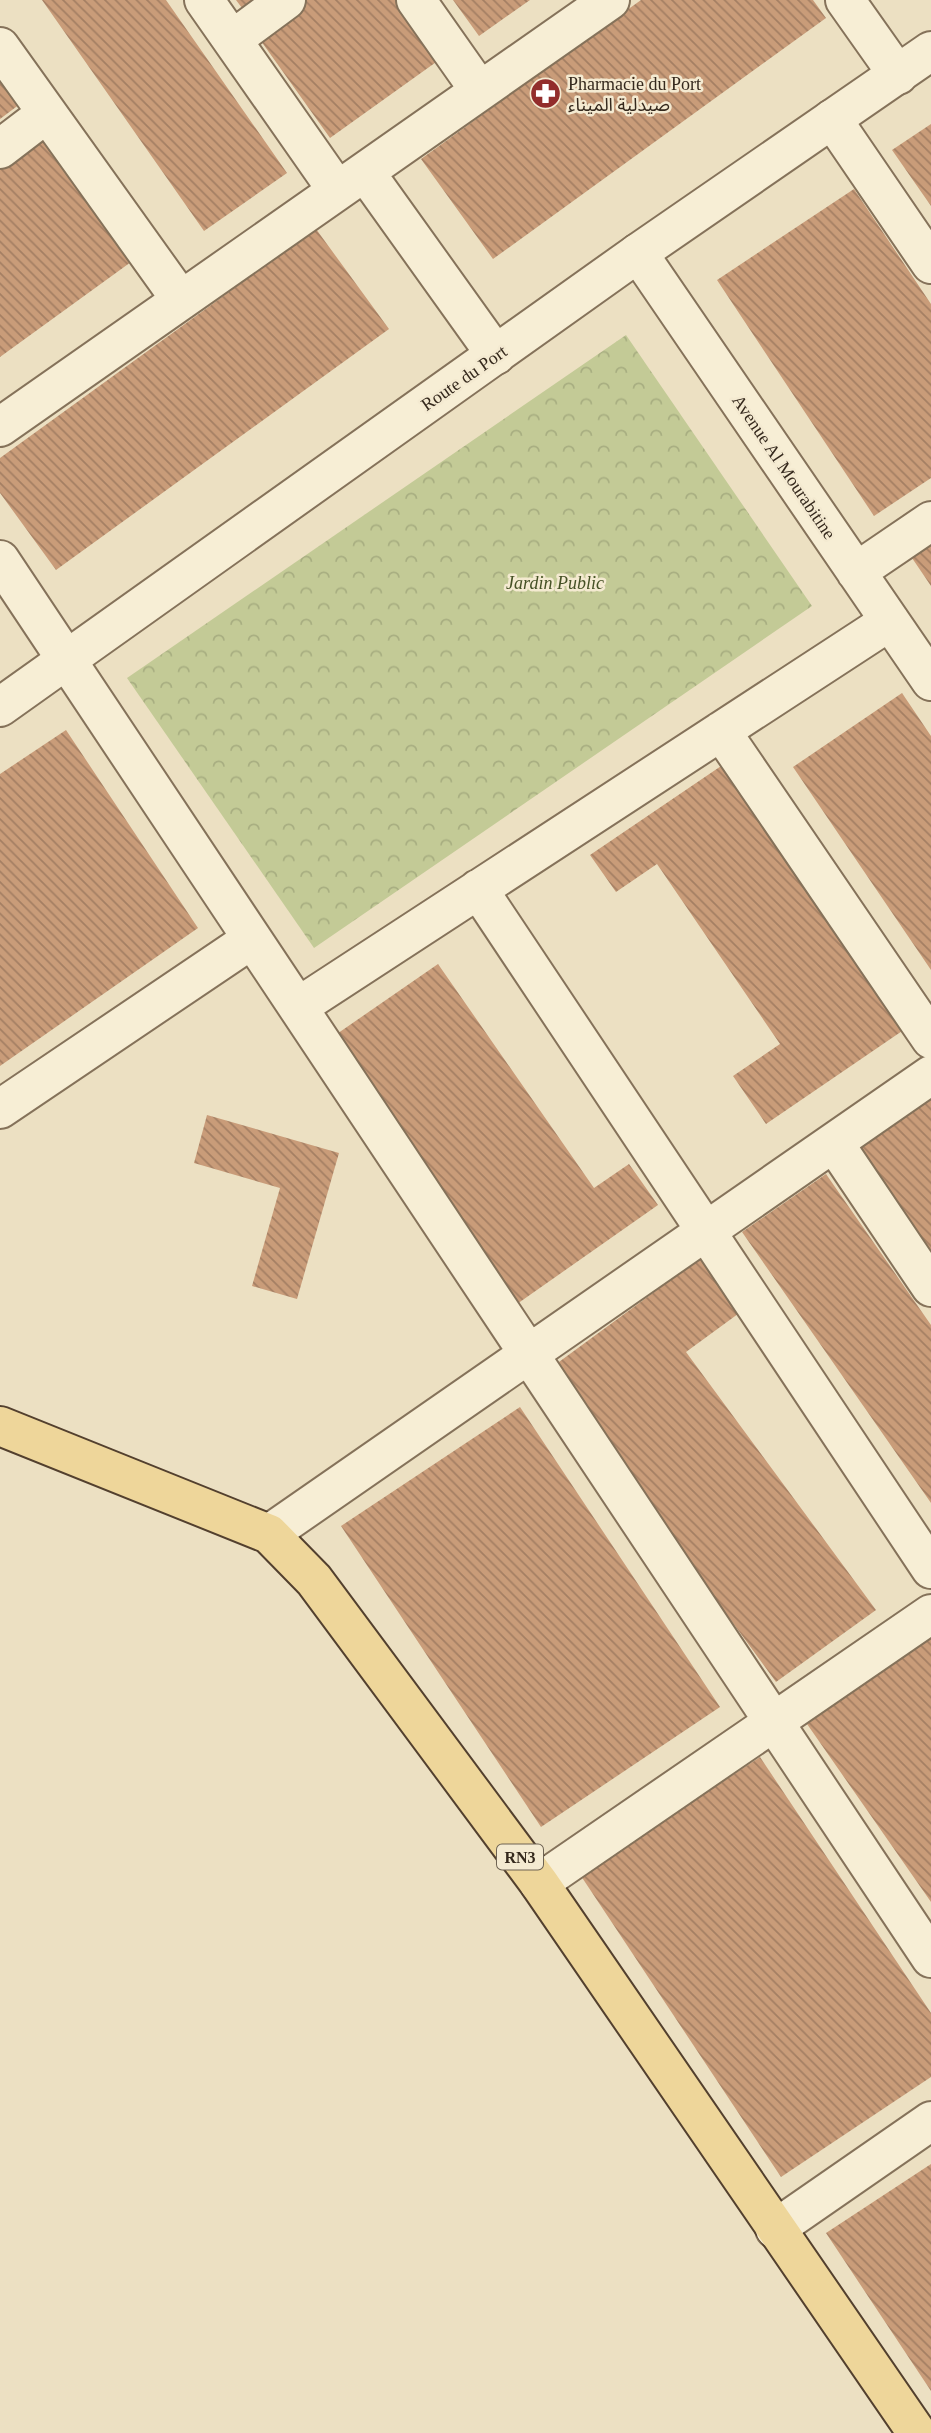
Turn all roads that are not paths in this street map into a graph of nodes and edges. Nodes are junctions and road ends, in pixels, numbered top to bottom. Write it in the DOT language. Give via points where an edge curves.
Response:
graph roads {
  1 [pos="204,0"];
  2 [pos="286,0"];
  3 [pos="416,0"];
  4 [pos="610,0"];
  5 [pos="845,0"];
  6 [pos="232,40"];
  7 [pos="0,47"];
  8 [pos="931,51"];
  9 [pos="898,75"];
  10 [pos="480,91"];
  11 [pos="47,113"];
  12 [pos="832,119"];
  13 [pos="0,149"];
  14 [pos="351,181"];
  15 [pos="638,253"];
  16 [pos="931,264"];
  17 [pos="181,300"];
  18 [pos="496,355"];
  19 [pos="0,427"];
  20 [pos="931,521"];
  21 [pos="0,560"];
  22 [pos="856,572"];
  23 [pos="890,621"];
  24 [pos="67,661"];
  25 [pos="931,681"];
  26 [pos="0,707"];
  27 [pos="721,731"];
  28 [pos="478,889"];
  29 [pos="252,939"];
  30 [pos="298,1007"];
  31 [pos="931,1040"];
  32 [pos="931,1075"];
  33 [pos="0,1109"];
  34 [pos="834,1143"];
  35 [pos="706,1231"];
  36 [pos="931,1287"];
  37 [pos="529,1354"];
  38 [pos="0,1426"];
  39 [pos="269,1534"];
  40 [pos="931,1569"];
  41 [pos="931,1614"];
  42 [pos="774,1722"];
  43 [pos="539,1883"];
  44 [pos="931,1958"];
  45 [pos="931,2121"];
  46 [pos="775,2229"];
  47 [pos="917,2433"];
  1 -- 6 [label="street"];
  2 -- 6 [label="street"];
  3 -- 10 [label="street"];
  4 -- 10 [label="street"];
  5 -- 9 [label="street"];
  6 -- 14 [label="street"];
  7 -- 11 [label="street"];
  8 -- 9 [label="street, Route du Port"];
  9 -- 12 [label="street, Route du Port"];
  10 -- 14 [label="street"];
  11 -- 13 [label="street"];
  11 -- 17 [label="street"];
  12 -- 15 [label="street, Route du Port"];
  12 -- 16 [label="street"];
  14 -- 17 [label="street"];
  14 -- 18 [label="street"];
  15 -- 18 [label="street, Route du Port"];
  15 -- 22 [label="street, Avenue Al Mourabitine"];
  17 -- 19 [label="street"];
  18 -- 24 [label="street, Route du Port"];
  20 -- 22 [label="street"];
  21 -- 24 [label="street"];
  22 -- 23 [label="street, Avenue Al Mourabitine"];
  23 -- 25 [label="street, Avenue Al Mourabitine"];
  23 -- 27 [label="street"];
  24 -- 26 [label="street, Route du Port"];
  24 -- 29 [label="street"];
  27 -- 28 [label="street"];
  27 -- 31 [label="street"];
  28 -- 30 [label="street"];
  28 -- 35 [label="street"];
  29 -- 30 [label="street"];
  29 -- 33 [label="street"];
  30 -- 37 [label="street"];
  32 -- 34 [label="street"];
  34 -- 35 [label="street"];
  34 -- 36 [label="street"];
  35 -- 37 [label="street"];
  35 -- 40 [label="street"];
  37 -- 39 [label="street"];
  37 -- 42 [label="street"];
  38 -- 39 [label="main road, RN3"];
  39 -- 43 [label="main road, RN3" via="314,1580"];
  41 -- 42 [label="street"];
  42 -- 43 [label="street"];
  42 -- 44 [label="street"];
  43 -- 46 [label="main road, RN3"];
  45 -- 46 [label="street"];
  46 -- 47 [label="main road, RN3"];
}
